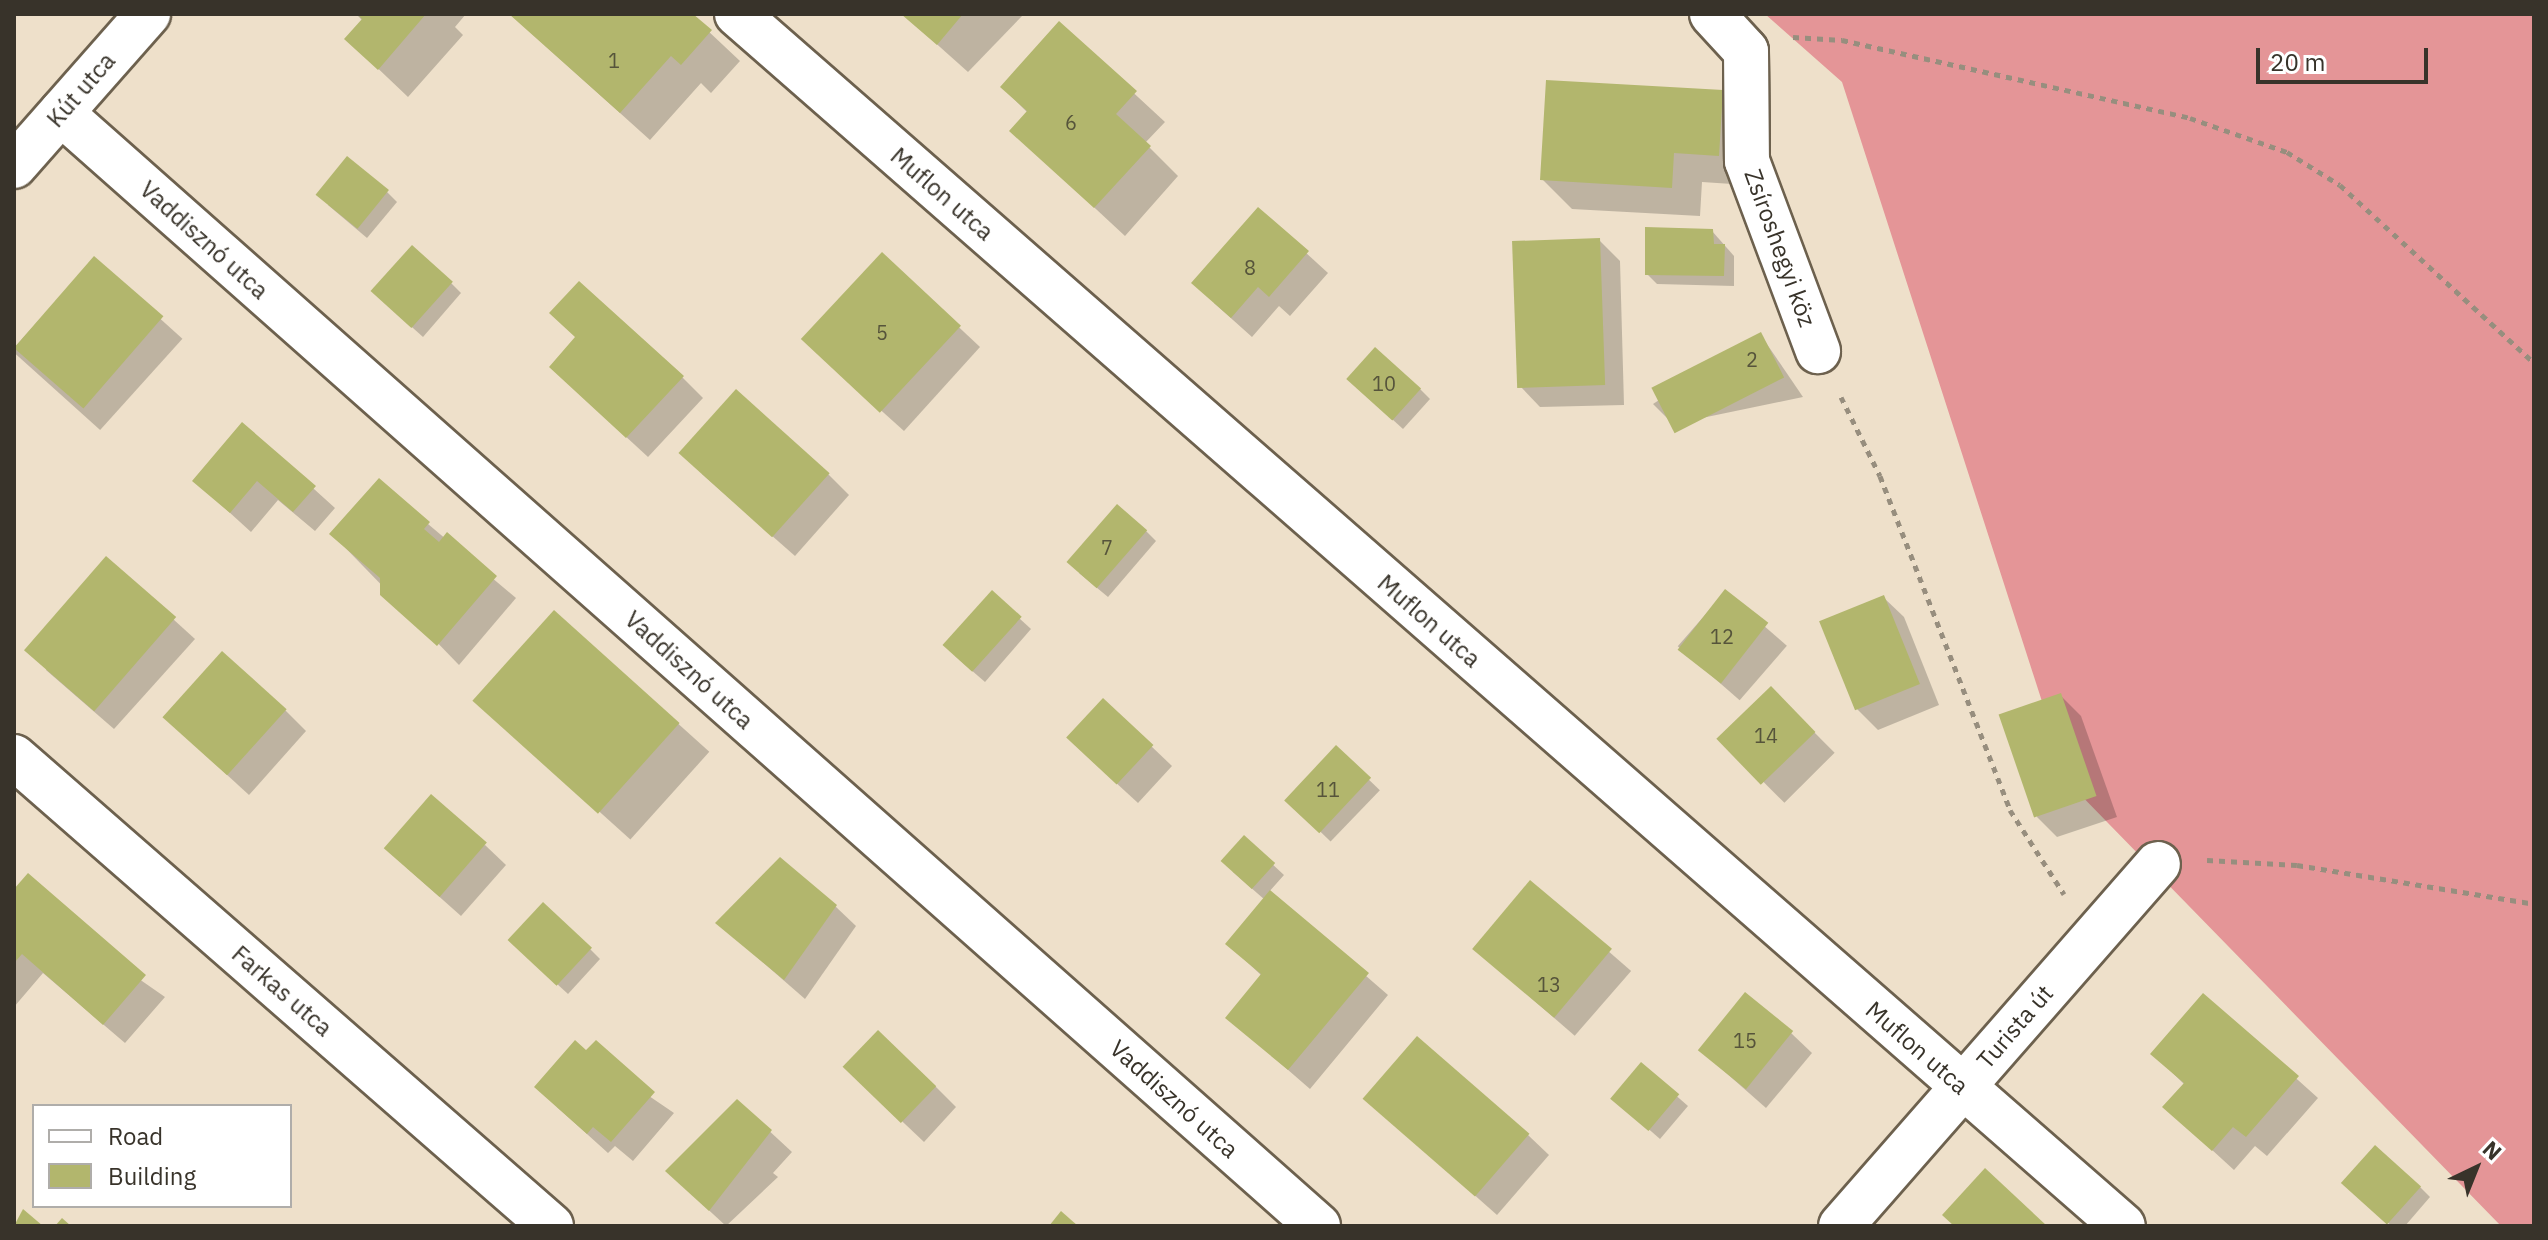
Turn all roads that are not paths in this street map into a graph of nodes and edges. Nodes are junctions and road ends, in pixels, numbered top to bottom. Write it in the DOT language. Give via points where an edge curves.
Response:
graph roads {
  1 [pos="148,14"];
  2 [pos="737,14"];
  3 [pos="1727,27"];
  4 [pos="61,113"];
  5 [pos="14,166"];
  6 [pos="1818,351"];
  7 [pos="14,757"];
  8 [pos="2158,864"];
  9 [pos="1962,1087"];
  10 [pos="551,1226"];
  11 [pos="1318,1226"];
  12 [pos="1841,1226"];
  13 [pos="2123,1226"];
  1 -- 4 [label="street, Kút utca"];
  2 -- 9 [label="street, Muflon utca"];
  3 -- 6 [label="street, Zsíroshegyi köz" via="1747,161"];
  4 -- 5 [label="street, Kút utca"];
  4 -- 11 [label="street, Vaddisznó utca"];
  7 -- 10 [label="street, Farkas utca"];
  8 -- 9 [label="street, Turista út"];
  9 -- 12 [label="street, Turista út"];
  9 -- 13 [label="street, Muflon utca"];
}
